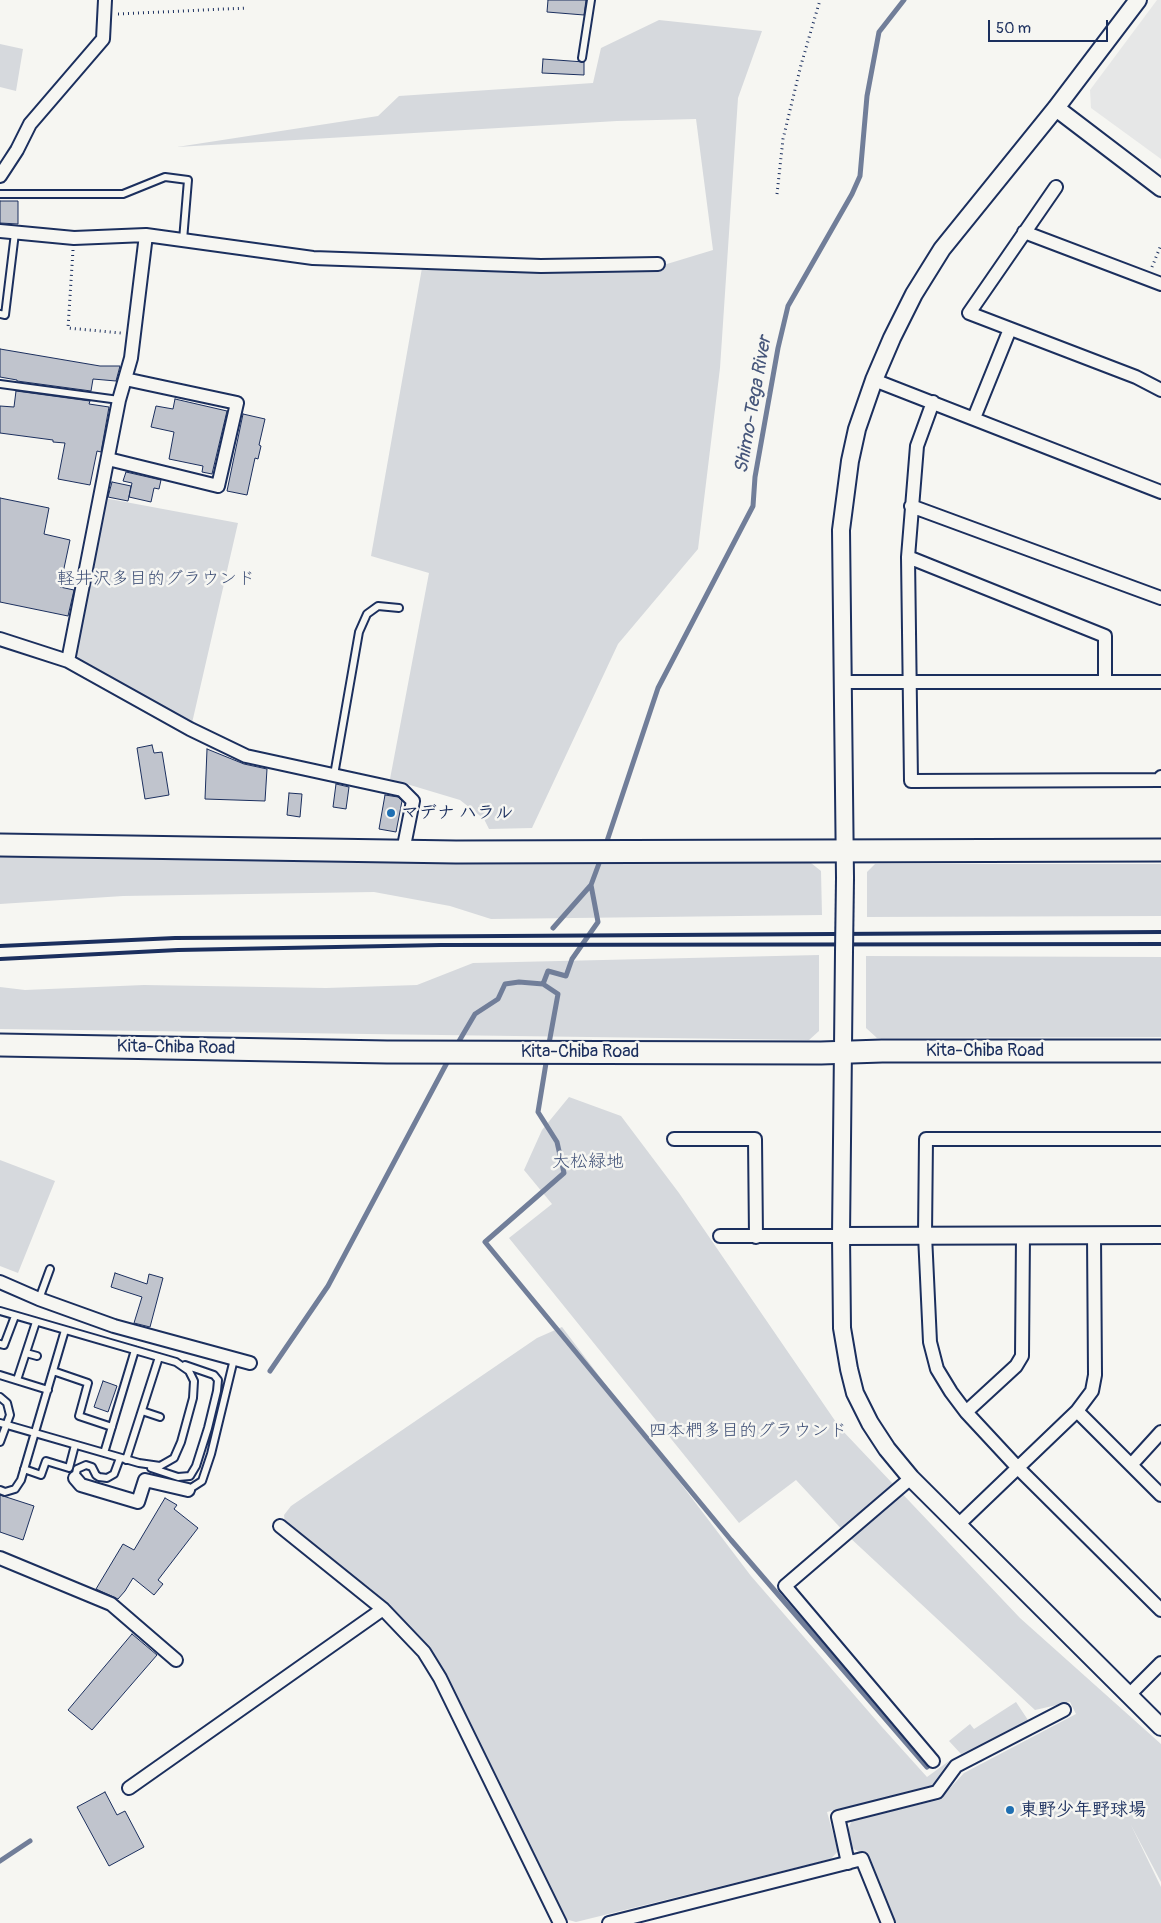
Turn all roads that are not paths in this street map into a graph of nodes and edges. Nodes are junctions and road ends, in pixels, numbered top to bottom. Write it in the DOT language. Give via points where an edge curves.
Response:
graph roads {
  1 [pos="105,0"];
  2 [pos="591,0"];
  3 [pos="1138,0"];
  4 [pos="582,58"];
  5 [pos="1056,108"];
  6 [pos="0,176"];
  7 [pos="1056,187"];
  8 [pos="1161,188"];
  9 [pos="0,194"];
  10 [pos="0,231"];
  11 [pos="1024,232"];
  12 [pos="15,233"];
  13 [pos="146,235"];
  14 [pos="183,240"];
  15 [pos="658,264"];
  16 [pos="1161,284"];
  17 [pos="0,314"];
  18 [pos="1010,328"];
  19 [pos="125,380"];
  20 [pos="874,380"];
  21 [pos="0,384"];
  22 [pos="1161,390"];
  23 [pos="119,400"];
  24 [pos="933,402"];
  25 [pos="974,418"];
  26 [pos="108,459"];
  27 [pos="1161,492"];
  28 [pos="911,506"];
  29 [pos="908,557"];
  30 [pos="1161,598"];
  31 [pos="399,608"];
  32 [pos="0,639"];
  33 [pos="68,661"];
  34 [pos="843,682"];
  35 [pos="910,682"];
  36 [pos="1105,682"];
  37 [pos="1161,682"];
  38 [pos="334,775"];
  39 [pos="1161,777"];
  40 [pos="0,845"];
  41 [pos="1161,850"];
  42 [pos="403,851"];
  43 [pos="845,852"];
  44 [pos="0,1045"];
  45 [pos="1161,1051"];
  46 [pos="843,1052"];
  47 [pos="674,1139"];
  48 [pos="1161,1139"];
  49 [pos="925,1235"];
  50 [pos="1023,1235"];
  51 [pos="1094,1235"];
  52 [pos="1161,1235"];
  53 [pos="720,1236"];
  54 [pos="841,1236"];
  55 [pos="756,1237"];
  56 [pos="50,1269"];
  57 [pos="0,1282"];
  58 [pos="39,1299"];
  59 [pos="0,1311"];
  60 [pos="15,1316"];
  61 [pos="36,1322"];
  62 [pos="65,1330"];
  63 [pos="0,1344"];
  64 [pos="135,1350"];
  65 [pos="26,1353"];
  66 [pos="37,1356"];
  67 [pos="159,1356"];
  68 [pos="234,1359"];
  69 [pos="176,1362"];
  70 [pos="250,1363"];
  71 [pos="53,1372"];
  72 [pos="0,1375"];
  73 [pos="17,1380"];
  74 [pos="48,1390"];
  75 [pos="0,1396"];
  76 [pos="142,1411"];
  77 [pos="1078,1411"];
  78 [pos="966,1412"];
  79 [pos="160,1417"];
  80 [pos="3,1424"];
  81 [pos="112,1427"];
  82 [pos="1161,1432"];
  83 [pos="35,1433"];
  84 [pos="0,1442"];
  85 [pos="76,1445"];
  86 [pos="104,1453"];
  87 [pos="123,1459"];
  88 [pos="138,1463"];
  89 [pos="1132,1465"];
  90 [pos="1018,1468"];
  91 [pos="24,1469"];
  92 [pos="75,1478"];
  93 [pos="911,1478"];
  94 [pos="0,1490"];
  95 [pos="188,1490"];
  96 [pos="1161,1495"];
  97 [pos="958,1525"];
  98 [pos="280,1526"];
  99 [pos="0,1558"];
  100 [pos="383,1609"];
  101 [pos="1161,1610"];
  102 [pos="176,1660"];
  103 [pos="1161,1663"];
  104 [pos="1128,1696"];
  105 [pos="1064,1710"];
  106 [pos="1161,1727"];
  107 [pos="933,1761"];
  108 [pos="129,1788"];
  109 [pos="848,1862"];
  110 [pos="560,1923"];
  111 [pos="610,1923"];
  112 [pos="888,1923"];
  1 -- 6 [label="street" via="103,40 30,124"];
  2 -- 4 [label="lane"];
  3 -- 5 [label="street"];
  5 -- 8 [label="street"];
  5 -- 20 [label="street" via="942,249 914,294"];
  7 -- 11 [label="street"];
  9 -- 14 [label="lane" via="123,194 165,177 188,180"];
  10 -- 12 [label="street"];
  11 -- 16 [label="street"];
  11 -- 18 [label="street" via="969,313"];
  12 -- 13 [label="street" via="74,238"];
  12 -- 17 [label="lane" via="5,315"];
  13 -- 14 [label="street"];
  13 -- 19 [label="street" via="131,358"];
  14 -- 15 [label="street" via="313,258 541,266"];
  18 -- 22 [label="street" via="1136,377"];
  18 -- 25 [label="street"];
  19 -- 23 [label="street"];
  19 -- 26 [label="street" via="237,403 218,486"];
  20 -- 24 [label="street"];
  20 -- 34 [label="street" via="857,429 844,497 841,530"];
  21 -- 23 [label="lane"];
  23 -- 26 [label="street"];
  24 -- 25 [label="street"];
  24 -- 28 [label="street" via="917,446"];
  25 -- 27 [label="street"];
  26 -- 33 [label="street"];
  28 -- 29 [label="street"];
  28 -- 30 [label="street"];
  29 -- 35 [label="street"];
  29 -- 36 [label="street" via="1105,636"];
  31 -- 38 [label="lane" via="378,606 367,614 359,632"];
  32 -- 33 [label="street"];
  33 -- 38 [label="street" via="190,729 246,756"];
  34 -- 35 [label="street"];
  34 -- 43 [label="street"];
  35 -- 36 [label="street"];
  35 -- 39 [label="street" via="912,781 1160,780"];
  36 -- 37 [label="street"];
  38 -- 42 [label="street" via="402,790 413,801"];
  40 -- 42 [label="highway"];
  41 -- 43 [label="highway"];
  42 -- 43 [label="highway"];
  43 -- 46 [label="street, bridge"];
  44 -- 46 [label="highway, Kita-Chiba Road" via="387,1052"];
  45 -- 46 [label="highway, Kita-Chiba Road"];
  46 -- 54 [label="street"];
  47 -- 55 [label="street" via="756,1139"];
  48 -- 49 [label="street" via="926,1139"];
  49 -- 50 [label="street"];
  49 -- 54 [label="street"];
  49 -- 78 [label="street" via="930,1342 937,1369"];
  50 -- 51 [label="street"];
  50 -- 78 [label="street" via="1022,1356 1016,1366"];
  51 -- 52 [label="street"];
  51 -- 77 [label="street" via="1094,1375 1092,1391"];
  53 -- 55 [label="street"];
  54 -- 55 [label="street"];
  54 -- 93 [label="street" via="842,1328 855,1393 887,1449"];
  56 -- 58 [label="lane"];
  57 -- 58 [label="street"];
  58 -- 68 [label="street" via="114,1326"];
  59 -- 60 [label="lane"];
  60 -- 61 [label="lane"];
  60 -- 63 [label="lane" via="4,1345"];
  61 -- 62 [label="lane"];
  61 -- 65 [label="lane"];
  62 -- 64 [label="lane"];
  62 -- 71 [label="lane"];
  64 -- 67 [label="lane"];
  64 -- 81 [label="lane"];
  65 -- 66 [label="lane"];
  65 -- 73 [label="lane"];
  67 -- 69 [label="lane"];
  67 -- 76 [label="lane"];
  68 -- 70 [label="street"];
  68 -- 95 [label="lane" via="202,1480"];
  69 -- 88 [label="lane" via="189,1371 194,1381 193,1398 181,1442 174,1458 160,1466"];
  69 -- 88 [label="lane" via="214,1375 218,1380 218,1391 196,1466 190,1476 178,1477"];
  71 -- 74 [label="lane"];
  71 -- 81 [label="lane" via="88,1383 78,1416"];
  72 -- 73 [label="lane"];
  73 -- 74 [label="lane"];
  74 -- 83 [label="lane"];
  75 -- 80 [label="lane" via="7,1403 10,1415"];
  76 -- 79 [label="lane"];
  76 -- 87 [label="lane"];
  77 -- 89 [label="street"];
  77 -- 90 [label="street"];
  78 -- 90 [label="street"];
  80 -- 83 [label="lane"];
  80 -- 84 [label="lane"];
  81 -- 86 [label="lane"];
  82 -- 89 [label="street"];
  83 -- 85 [label="lane"];
  83 -- 91 [label="lane"];
  85 -- 86 [label="lane"];
  85 -- 91 [label="lane" via="69,1468 46,1461 41,1475"];
  86 -- 87 [label="lane"];
  87 -- 88 [label="lane"];
  87 -- 92 [label="lane" via="114,1474 107,1478 99,1477 92,1467 86,1465 77,1468"];
  89 -- 96 [label="street"];
  90 -- 97 [label="street"];
  90 -- 101 [label="street"];
  91 -- 94 [label="lane" via="14,1489"];
  92 -- 95 [label="street" via="81,1484 138,1502 145,1480"];
  93 -- 97 [label="street"];
  93 -- 107 [label="street" via="785,1586"];
  97 -- 104 [label="street"];
  98 -- 100 [label="street"];
  99 -- 102 [label="street" via="110,1604"];
  100 -- 108 [label="street"];
  100 -- 110 [label="street" via="424,1652 440,1678"];
  103 -- 104 [label="street"];
  104 -- 106 [label="street"];
  105 -- 109 [label="street" via="956,1766 937,1792 838,1818"];
  109 -- 111 [label="street"];
  109 -- 112 [label="street" via="862,1859"];
}
